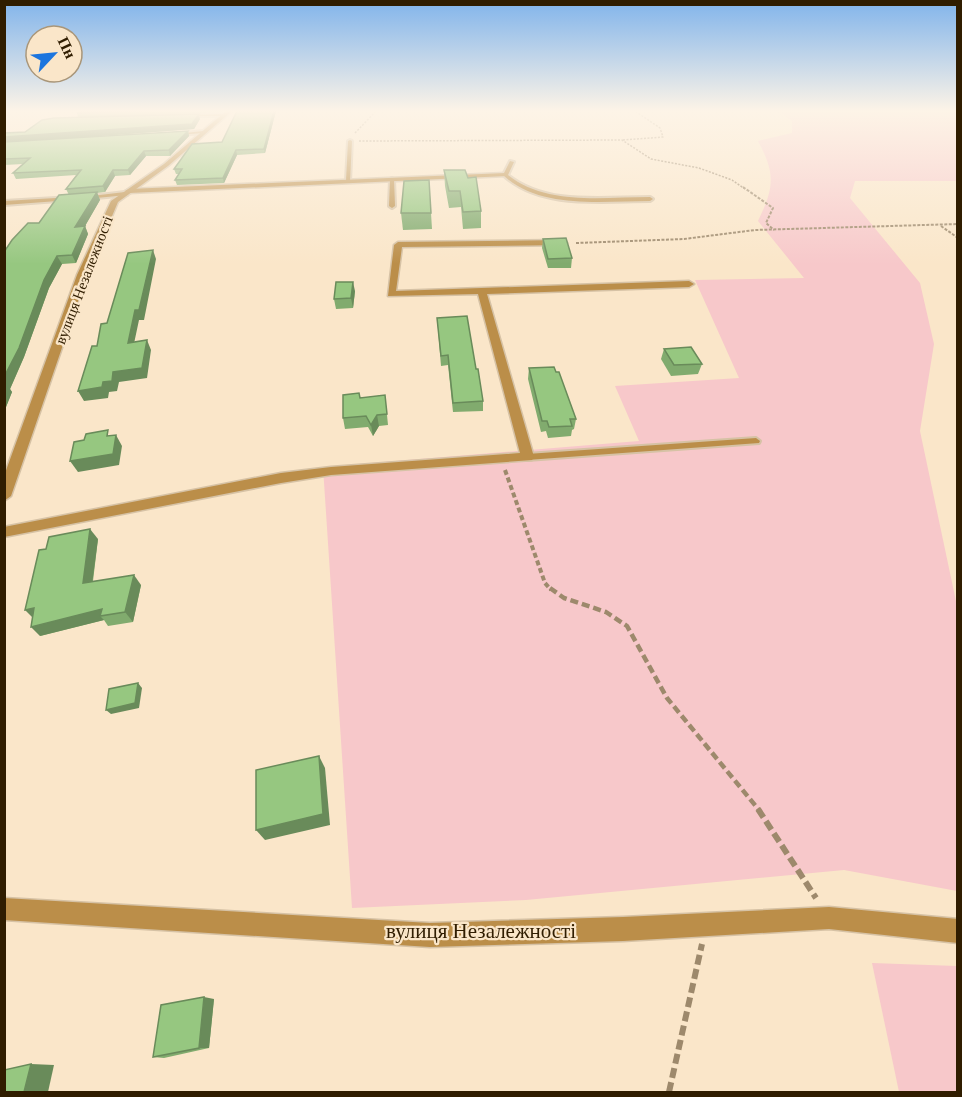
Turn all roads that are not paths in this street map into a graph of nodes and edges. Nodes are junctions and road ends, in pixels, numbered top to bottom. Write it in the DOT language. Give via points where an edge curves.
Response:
graph roads {
  1 [pos="169,162"];
  2 [pos="349,162"];
  3 [pos="512,162"];
  4 [pos="505,175"];
  5 [pos="392,179"];
  6 [pos="348,181"];
  7 [pos="127,193"];
  8 [pos="650,199"];
  9 [pos="4,203"];
  10 [pos="392,206"];
  11 [pos="566,243"];
  12 [pos="689,284"];
  13 [pos="482,292"];
  14 [pos="756,441"];
  15 [pos="527,457"];
  16 [pos="4,496"];
  17 [pos="4,532"];
  18 [pos="4,909"];
  19 [pos="957,931"];
  1 -- 7 [label="street, вулиця Незалежності"];
  2 -- 6 [label="lane"];
  3 -- 4 [label="lane"];
  4 -- 5 [label="street"];
  4 -- 8 [label="lane" via="525,189 553,196"];
  5 -- 6 [label="street"];
  5 -- 10 [label="lane"];
  6 -- 7 [label="street"];
  7 -- 9 [label="lane"];
  7 -- 16 [label="street, вулиця Незалежності" via="115,201 82,275"];
  11 -- 13 [label="street" via="398,245 391,294"];
  12 -- 13 [label="street"];
  13 -- 15 [label="street"];
  14 -- 15 [label="lane"];
  15 -- 17 [label="street" via="291,476"];
  18 -- 19 [label="street, вулиця Незалежності" via="430,935 829,918"];
}
